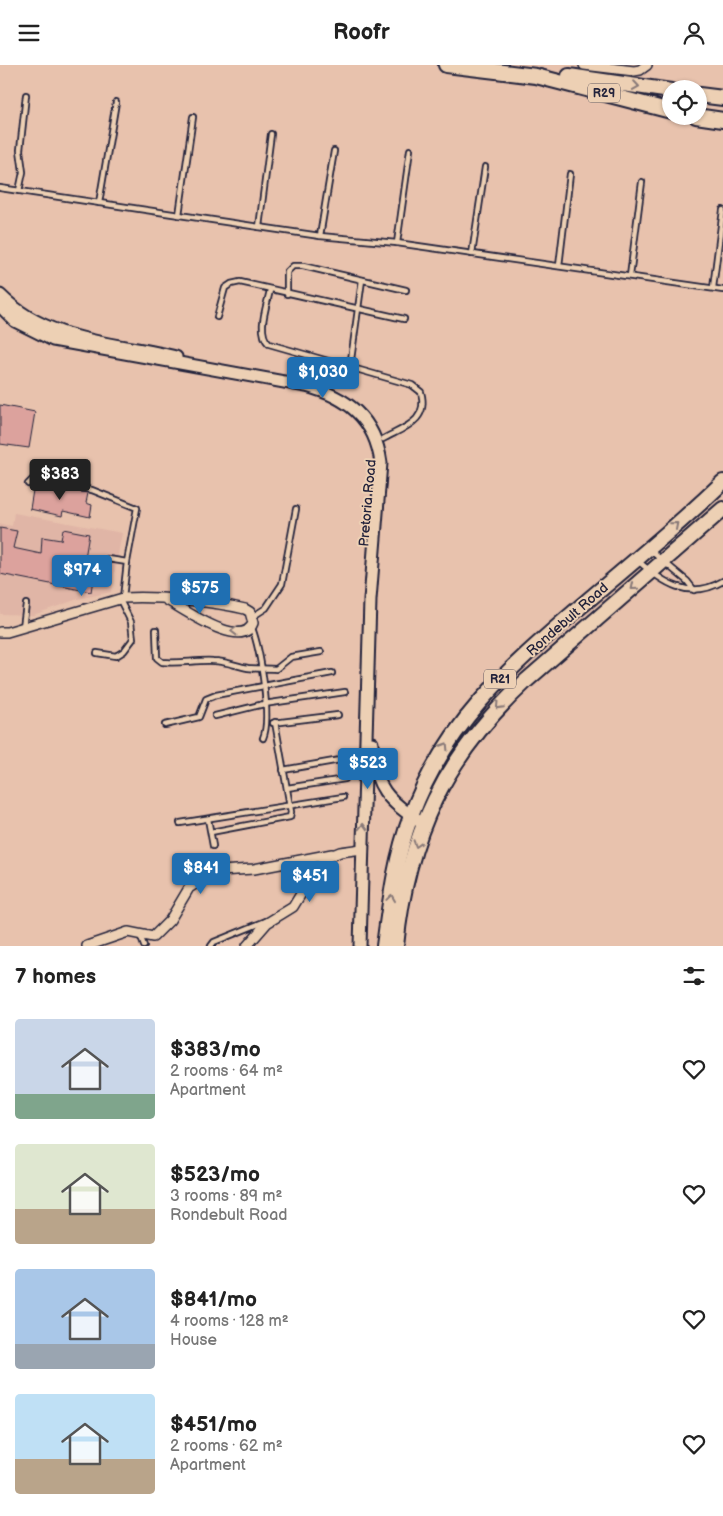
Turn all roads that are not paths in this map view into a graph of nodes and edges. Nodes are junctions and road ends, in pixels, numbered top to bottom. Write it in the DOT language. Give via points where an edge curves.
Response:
graph roads {
  1 [pos="446,65"];
  2 [pos="584,65"];
  3 [pos="646,66"];
  4 [pos="536,76"];
  5 [pos="662,90"];
  6 [pos="26,95"];
  7 [pos="707,96"];
  8 [pos="723,98"];
  9 [pos="116,102"];
  10 [pos="662,109"];
  11 [pos="193,117"];
  12 [pos="707,118"];
  13 [pos="723,120"];
  14 [pos="271,134"];
  15 [pos="410,150"];
  16 [pos="334,151"];
  17 [pos="485,167"];
  18 [pos="570,174"];
  19 [pos="642,182"];
  20 [pos="0,188"];
  21 [pos="19,191"];
  22 [pos="99,203"];
  23 [pos="723,210"];
  24 [pos="179,215"];
  25 [pos="259,227"];
  26 [pos="320,236"];
  27 [pos="397,243"];
  28 [pos="472,253"];
  29 [pos="559,266"];
  30 [pos="630,276"];
  31 [pos="362,280"];
  32 [pos="713,289"];
  33 [pos="270,290"];
  34 [pos="406,290"];
  35 [pos="723,290"];
  36 [pos="287,294"];
  37 [pos="0,295"];
  38 [pos="0,306"];
  39 [pos="357,308"];
  40 [pos="218,317"];
  41 [pos="404,319"];
  42 [pos="62,338"];
  43 [pos="350,367"];
  44 [pos="375,429"];
  45 [pos="383,439"];
  46 [pos="723,482"];
  47 [pos="28,484"];
  48 [pos="296,509"];
  49 [pos="723,509"];
  50 [pos="648,548"];
  51 [pos="108,559"];
  52 [pos="636,559"];
  53 [pos="663,561"];
  54 [pos="127,562"];
  55 [pos="651,573"];
  56 [pos="723,581"];
  57 [pos="694,590"];
  58 [pos="121,599"];
  59 [pos="165,599"];
  60 [pos="26,604"];
  61 [pos="252,617"];
  62 [pos="23,627"];
  63 [pos="252,628"];
  64 [pos="156,630"];
  65 [pos="0,632"];
  66 [pos="371,638"];
  67 [pos="321,651"];
  68 [pos="96,653"];
  69 [pos="260,667"];
  70 [pos="332,673"];
  71 [pos="262,686"];
  72 [pos="345,692"];
  73 [pos="264,704"];
  74 [pos="215,715"];
  75 [pos="338,715"];
  76 [pos="274,722"];
  77 [pos="267,723"];
  78 [pos="165,725"];
  79 [pos="369,725"];
  80 [pos="262,738"];
  81 [pos="340,760"];
  82 [pos="284,770"];
  83 [pos="345,779"];
  84 [pos="287,788"];
  85 [pos="343,797"];
  86 [pos="290,805"];
  87 [pos="410,816"];
  88 [pos="208,819"];
  89 [pos="180,823"];
  90 [pos="423,825"];
  91 [pos="211,832"];
  92 [pos="213,847"];
  93 [pos="362,849"];
  94 [pos="332,854"];
  95 [pos="275,917"];
  96 [pos="140,934"];
  97 [pos="87,946"];
  98 [pos="144,946"];
  99 [pos="211,946"];
  100 [pos="247,946"];
  101 [pos="360,946"];
  102 [pos="384,946"];
  103 [pos="396,946"];
  1 -- 4 [label="main road, R29"];
  2 -- 3 [label="street" via="634,71"];
  4 -- 5 [label="main road, R29, one-way" via="573,76"];
  4 -- 10 [label="main road, R29"];
  6 -- 21 [label="lane" via="20,150 23,172"];
  7 -- 8 [label="main road"];
  9 -- 22 [label="lane"];
  11 -- 24 [label="lane"];
  12 -- 13 [label="main road"];
  14 -- 25 [label="lane"];
  15 -- 27 [label="lane"];
  16 -- 26 [label="lane"];
  17 -- 28 [label="lane"];
  18 -- 29 [label="lane"];
  19 -- 30 [label="lane"];
  20 -- 21 [label="lane"];
  21 -- 22 [label="lane"];
  22 -- 24 [label="lane"];
  23 -- 32 [label="lane"];
  24 -- 25 [label="lane"];
  25 -- 26 [label="lane"];
  26 -- 27 [label="lane"];
  27 -- 28 [label="lane"];
  28 -- 29 [label="lane"];
  29 -- 30 [label="lane"];
  30 -- 32 [label="lane"];
  31 -- 34 [label="lane"];
  31 -- 36 [label="lane" via="293,266 287,272"];
  31 -- 39 [label="lane"];
  32 -- 35 [label="lane"];
  33 -- 36 [label="lane"];
  33 -- 40 [label="lane" via="240,282 231,284 224,288"];
  33 -- 43 [label="lane" via="262,330 269,344"];
  36 -- 39 [label="lane"];
  37 -- 42 [label="street, Pretoria Road" via="25,316"];
  38 -- 42 [label="street, Pretoria Road" via="15,321 35,333"];
  39 -- 41 [label="lane"];
  39 -- 43 [label="lane"];
  42 -- 44 [label="street, Pretoria Road" via="317,383 356,401 368,413"];
  43 -- 45 [label="lane" via="412,385 421,392 423,407 417,420"];
  44 -- 45 [label="street, Pretoria Road"];
  44 -- 66 [label="street, Pretoria Road" via="381,463"];
  45 -- 66 [label="street, Pretoria Road" via="388,472"];
  50 -- 46 [label="main road, Rondebult Road / R21, one-way"];
  47 -- 54 [label="lane" via="32,480 92,490 137,508"];
  48 -- 61 [label="lane" via="282,584 266,609"];
  49 -- 53 [label="main road, Rondebult Road / R21"];
  50 -- 52 [label="main road, Rondebult Road / R21"];
  50 -- 53 [label="lane"];
  51 -- 54 [label="lane"];
  52 -- 55 [label="lane"];
  87 -- 52 [label="main road, Rondebult Road / R21, one-way" via="446,745 483,696 548,634"];
  53 -- 55 [label="main road, Rondebult Road / R21"];
  53 -- 57 [label="lane"];
  54 -- 58 [label="lane"];
  55 -- 57 [label="lane" via="680,589"];
  55 -- 90 [label="main road, Rondebult Road / R21, one-way" via="488,718 457,759"];
  56 -- 57 [label="lane"];
  58 -- 59 [label="street"];
  58 -- 62 [label="street"];
  58 -- 68 [label="lane" via="132,621 133,639 124,651 116,655"];
  59 -- 61 [label="street" via="238,607"];
  63 -- 59 [label="street, one-way" via="236,632 216,629"];
  60 -- 62 [label="lane"];
  61 -- 63 [label="street"];
  62 -- 65 [label="street"];
  63 -- 69 [label="lane" via="258,644"];
  64 -- 69 [label="lane" via="157,658 162,662 212,661"];
  66 -- 79 [label="street, Pretoria Road"];
  67 -- 69 [label="lane" via="291,657 276,669"];
  69 -- 71 [label="lane"];
  70 -- 71 [label="lane"];
  71 -- 73 [label="lane"];
  71 -- 78 [label="lane" via="206,699 199,717"];
  72 -- 73 [label="lane"];
  73 -- 74 [label="lane"];
  73 -- 77 [label="lane"];
  75 -- 76 [label="lane"];
  76 -- 77 [label="lane"];
  76 -- 82 [label="lane"];
  77 -- 80 [label="lane"];
  79 -- 87 [label="street" via="372,757 380,785"];
  93 -- 79 [label="street, one-way"];
  81 -- 82 [label="lane"];
  82 -- 84 [label="lane"];
  83 -- 84 [label="lane"];
  84 -- 86 [label="lane"];
  85 -- 86 [label="lane"];
  86 -- 88 [label="lane"];
  86 -- 91 [label="lane" via="290,817"];
  87 -- 90 [label="street"];
  102 -- 87 [label="main road, Rondebult Road / R21, one-way" via="392,887"];
  88 -- 89 [label="lane"];
  88 -- 91 [label="lane"];
  90 -- 103 [label="main road, Rondebult Road / R21, one-way" via="402,902"];
  91 -- 92 [label="lane"];
  93 -- 94 [label="street"];
  93 -- 101 [label="street"];
  94 -- 95 [label="street" via="313,874 293,907"];
  94 -- 96 [label="street" via="254,869 215,871 186,892 158,934 149,937"];
  95 -- 99 [label="lane"];
  95 -- 100 [label="street"];
  96 -- 97 [label="street" via="128,932"];
  96 -- 98 [label="lane"];
}
